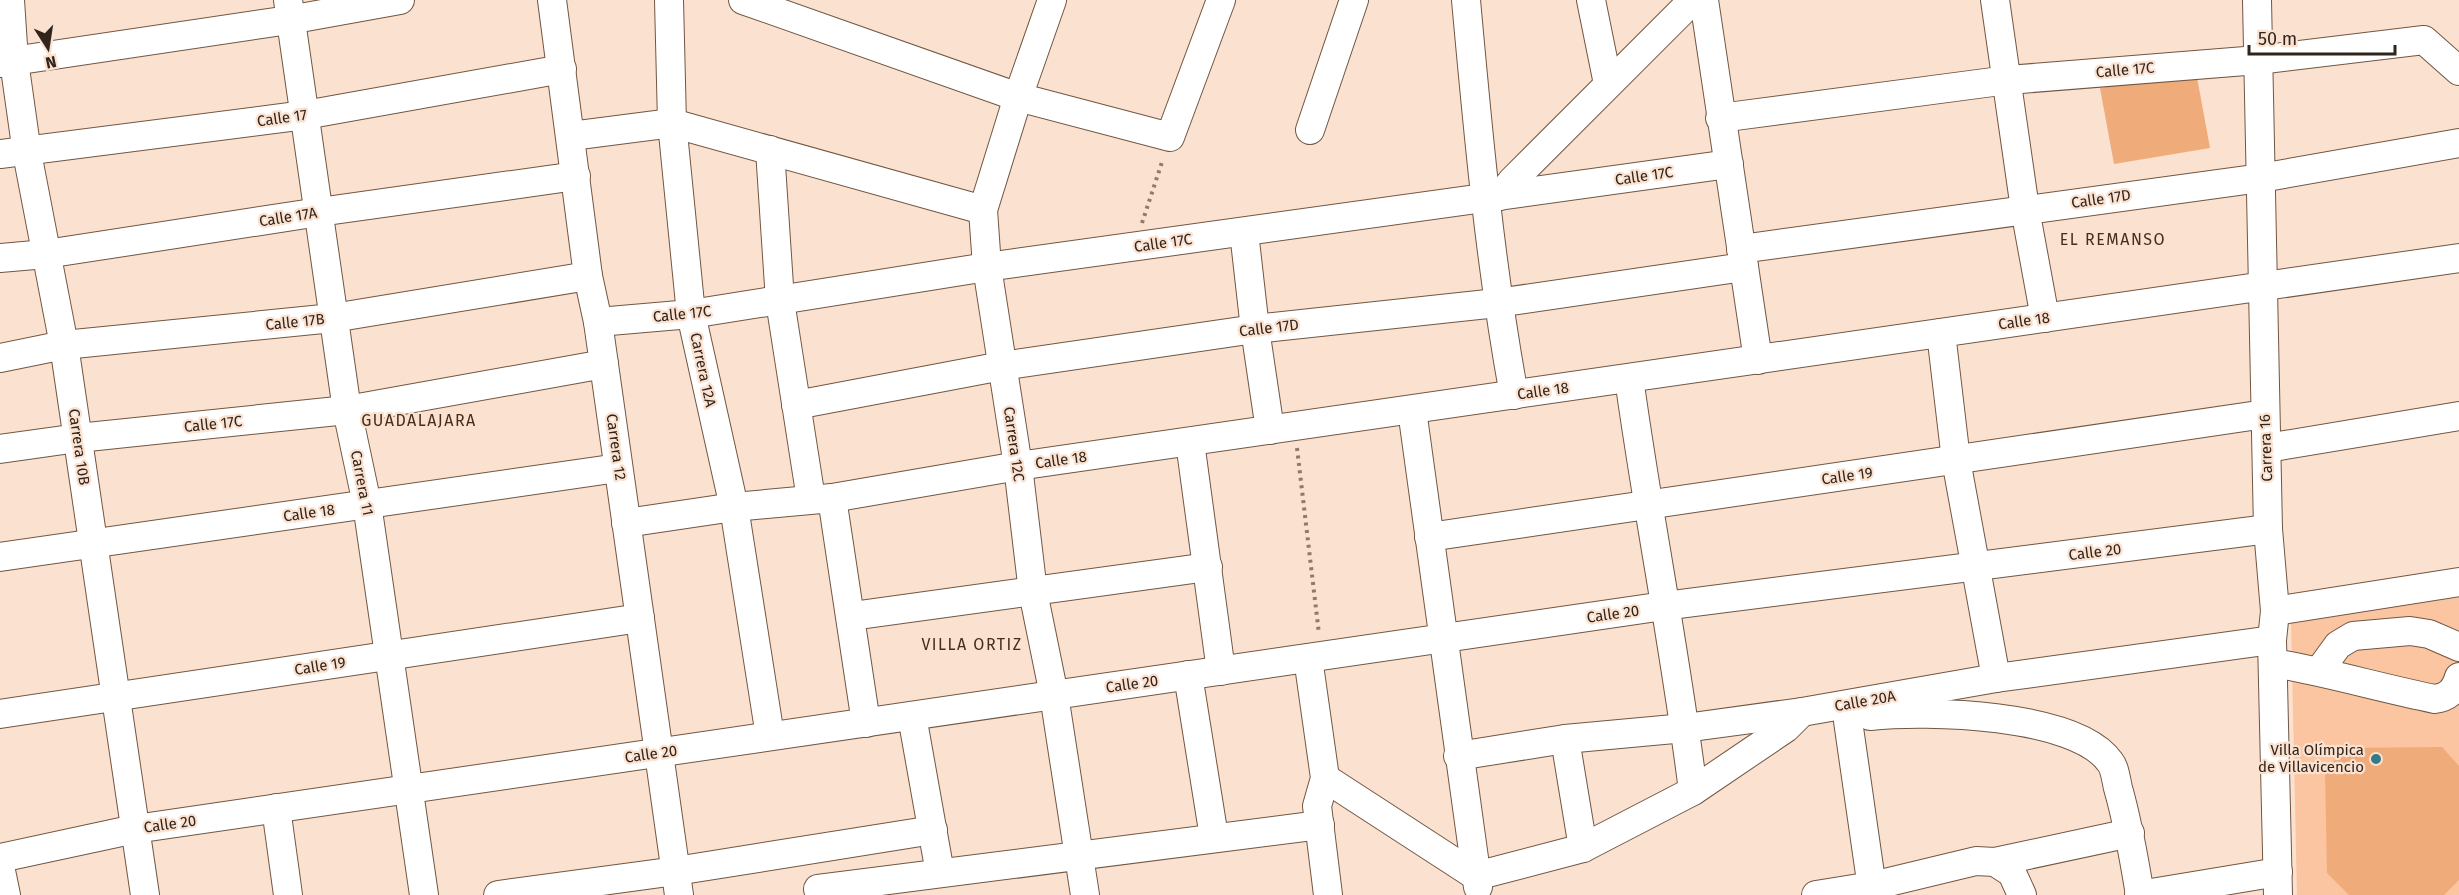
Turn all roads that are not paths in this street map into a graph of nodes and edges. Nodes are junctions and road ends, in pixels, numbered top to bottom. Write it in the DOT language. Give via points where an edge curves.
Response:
graph roads {
  1 [pos="10,0"];
  2 [pos="400,0"];
  3 [pos="552,0"];
  4 [pos="669,0"];
  5 [pos="743,0"];
  6 [pos="1052,0"];
  7 [pos="1221,0"];
  8 [pos="1354,0"];
  9 [pos="1466,0"];
  10 [pos="1591,0"];
  11 [pos="1693,0"];
  12 [pos="1704,0"];
  13 [pos="1995,0"];
  14 [pos="2257,0"];
  15 [pos="288,10"];
  16 [pos="2258,60"];
  17 [pos="7,62"];
  18 [pos="562,69"];
  19 [pos="2459,70"];
  20 [pos="2008,80"];
  21 [pos="1608,84"];
  22 [pos="1018,97"];
  23 [pos="305,115"];
  24 [pos="1720,118"];
  25 [pos="672,123"];
  26 [pos="1310,130"];
  27 [pos="571,136"];
  28 [pos="2459,143"];
  29 [pos="770,150"];
  30 [pos="13,154"];
  31 [pos="1729,164"];
  32 [pos="576,176"];
  33 [pos="2261,178"];
  34 [pos="1492,197"];
  35 [pos="2025,209"];
  36 [pos="983,210"];
  37 [pos="319,212"];
  38 [pos="1244,232"];
  39 [pos="46,254"];
  40 [pos="0,258"];
  41 [pos="1743,258"];
  42 [pos="2459,258"];
  43 [pos="987,267"];
  44 [pos="588,276"];
  45 [pos="2263,286"];
  46 [pos="780,301"];
  47 [pos="1497,303"];
  48 [pos="691,314"];
  49 [pos="333,318"];
  50 [pos="2044,318"];
  51 [pos="598,322"];
  52 [pos="1255,329"];
  53 [pos="1941,333"];
  54 [pos="64,345"];
  55 [pos="0,357"];
  56 [pos="1758,360"];
  57 [pos="604,364"];
  58 [pos="1002,366"];
  59 [pos="1629,378"];
  60 [pos="1514,395"];
  61 [pos="796,405"];
  62 [pos="346,410"];
  63 [pos="1412,410"];
  64 [pos="2265,414"];
  65 [pos="2459,416"];
  66 [pos="1282,428"];
  67 [pos="78,438"];
  68 [pos="1190,441"];
  69 [pos="2267,448"];
  70 [pos="0,449"];
  71 [pos="1956,460"];
  72 [pos="1018,466"];
  73 [pos="618,468"];
  74 [pos="822,499"];
  75 [pos="367,504"];
  76 [pos="1647,505"];
  77 [pos="734,507"];
  78 [pos="626,523"];
  79 [pos="2268,529"];
  80 [pos="1429,537"];
  81 [pos="93,543"];
  82 [pos="0,557"];
  83 [pos="1208,567"];
  84 [pos="1977,567"];
  85 [pos="2459,582"];
  86 [pos="1033,592"];
  87 [pos="1664,606"];
  88 [pos="2275,611"];
  89 [pos="852,616"];
  90 [pos="640,618"];
  91 [pos="1444,638"];
  92 [pos="2459,647"];
  93 [pos="2272,651"];
  94 [pos="389,656"];
  95 [pos="1314,657"];
  96 [pos="2319,670"];
  97 [pos="1221,671"];
  98 [pos="1188,675"];
  99 [pos="2459,676"];
  100 [pos="1996,678"];
  101 [pos="1054,695"];
  102 [pos="115,696"];
  103 [pos="0,714"];
  104 [pos="1825,714"];
  105 [pos="912,716"];
  106 [pos="866,723"];
  107 [pos="1685,728"];
  108 [pos="770,736"];
  109 [pos="1565,739"];
  110 [pos="659,753"];
  111 [pos="1458,756"];
  112 [pos="1325,778"];
  113 [pos="409,789"];
  114 [pos="1693,791"];
  115 [pos="276,808"];
  116 [pos="1320,825"];
  117 [pos="135,829"];
  118 [pos="933,830"];
  119 [pos="2130,833"];
  120 [pos="1214,837"];
  121 [pos="1583,848"];
  122 [pos="813,850"];
  123 [pos="1079,856"];
  124 [pos="0,858"];
  125 [pos="1995,862"];
  126 [pos="0,866"];
  127 [pos="940,873"];
  128 [pos="678,883"];
  129 [pos="2278,884"];
  130 [pos="1477,886"];
  131 [pos="1872,890"];
  132 [pos="548,892"];
  133 [pos="819,892"];
  134 [pos="6,895"];
  135 [pos="145,895"];
  136 [pos="288,895"];
  137 [pos="424,895"];
  138 [pos="498,895"];
  139 [pos="1085,895"];
  140 [pos="1328,895"];
  141 [pos="1816,895"];
  142 [pos="2022,895"];
  143 [pos="2139,895"];
  1 -- 17 [label="street, Carrera 10B"];
  2 -- 15 [label="street"];
  3 -- 18 [label="street, Carrera 12"];
  4 -- 25 [label="street, Carrera 12A"];
  5 -- 22 [label="street"];
  6 -- 22 [label="street, Carrera 12C"];
  7 -- 22 [label="street" via="1170,137"];
  8 -- 26 [label="street"];
  9 -- 34 [label="street"];
  10 -- 21 [label="street"];
  11 -- 21 [label="street"];
  12 -- 24 [label="street"];
  13 -- 20 [label="street"];
  14 -- 16 [label="street, Carrera 16"];
  15 -- 17 [label="street"];
  15 -- 23 [label="street, Carrera 11"];
  16 -- 19 [label="street, Calle 17C" via="2424,40"];
  16 -- 20 [label="street, Calle 17C"];
  16 -- 33 [label="street, Carrera 16"];
  17 -- 30 [label="street, Carrera 10B"];
  18 -- 23 [label="street, Calle 17"];
  18 -- 27 [label="street, Carrera 12"];
  20 -- 24 [label="street, Calle 17C"];
  20 -- 35 [label="street"];
  21 -- 34 [label="street"];
  22 -- 36 [label="street, Carrera 12C"];
  23 -- 30 [label="street, Calle 17"];
  23 -- 37 [label="street, Carrera 11"];
  24 -- 31 [label="street"];
  25 -- 27 [label="street"];
  25 -- 29 [label="street"];
  25 -- 48 [label="street, Carrera 12A"];
  27 -- 32 [label="street, Carrera 12"];
  28 -- 33 [label="street, Calle 17D"];
  29 -- 36 [label="street"];
  29 -- 46 [label="street"];
  30 -- 39 [label="street, Carrera 10B"];
  31 -- 34 [label="street, Calle 17C"];
  31 -- 41 [label="street"];
  32 -- 37 [label="street, Calle 17A"];
  32 -- 44 [label="street, Carrera 12"];
  33 -- 35 [label="street, Calle 17D"];
  33 -- 45 [label="street, Carrera 16"];
  34 -- 38 [label="street, Calle 17C"];
  34 -- 47 [label="street"];
  35 -- 41 [label="street, Calle 17D"];
  35 -- 50 [label="street"];
  36 -- 43 [label="street, Carrera 12C"];
  37 -- 39 [label="street, Calle 17A"];
  37 -- 49 [label="street, Carrera 11"];
  38 -- 43 [label="street, Calle 17C"];
  38 -- 52 [label="street"];
  39 -- 40 [label="street, Calle 17A"];
  39 -- 54 [label="street, Carrera 10B"];
  41 -- 47 [label="street, Calle 17D"];
  41 -- 56 [label="street"];
  42 -- 45 [label="street, Calle 18"];
  43 -- 46 [label="street, Calle 17C"];
  43 -- 58 [label="street, Carrera 12C"];
  44 -- 49 [label="street, Calle 17B"];
  44 -- 51 [label="street, Carrera 12"];
  45 -- 50 [label="street, Calle 18"];
  45 -- 64 [label="street, Carrera 16"];
  46 -- 48 [label="street, Calle 17C"];
  46 -- 61 [label="street"];
  47 -- 52 [label="street, Calle 17D"];
  47 -- 60 [label="street"];
  48 -- 51 [label="street, Calle 17C"];
  48 -- 77 [label="street, Carrera 12A"];
  49 -- 54 [label="street, Calle 17B"];
  49 -- 62 [label="street, Carrera 11"];
  50 -- 53 [label="street, Calle 18"];
  51 -- 57 [label="street, Carrera 12"];
  52 -- 58 [label="street, Calle 17D"];
  52 -- 66 [label="street"];
  53 -- 56 [label="street, Calle 18"];
  53 -- 71 [label="street"];
  54 -- 55 [label="street, Calle 17B"];
  54 -- 67 [label="street, Carrera 10B"];
  56 -- 59 [label="street, Calle 18"];
  57 -- 62 [label="street, Calle 17C"];
  57 -- 73 [label="street, Carrera 12"];
  58 -- 61 [label="street, Calle 17D"];
  58 -- 72 [label="street, Carrera 12C"];
  59 -- 60 [label="street, Calle 18"];
  59 -- 76 [label="street"];
  60 -- 63 [label="street, Calle 18"];
  61 -- 74 [label="street"];
  62 -- 67 [label="street, Calle 17C"];
  62 -- 75 [label="street, Carrera 11"];
  63 -- 66 [label="street, Calle 18"];
  63 -- 80 [label="street"];
  64 -- 69 [label="street, Carrera 16"];
  64 -- 71 [label="street, Calle 19"];
  65 -- 69 [label="street"];
  66 -- 68 [label="street, Calle 18"];
  67 -- 70 [label="street, Calle 17C"];
  67 -- 81 [label="street, Carrera 10B"];
  68 -- 72 [label="street, Calle 18"];
  68 -- 83 [label="street"];
  69 -- 79 [label="street, Carrera 16"];
  71 -- 76 [label="street, Calle 19"];
  71 -- 84 [label="street"];
  72 -- 74 [label="street, Calle 18"];
  72 -- 86 [label="street, Carrera 12C"];
  73 -- 75 [label="street, Calle 18"];
  73 -- 78 [label="street, Carrera 12"];
  74 -- 77 [label="street, Calle 18"];
  74 -- 89 [label="street"];
  75 -- 81 [label="street, Calle 18"];
  75 -- 94 [label="street, Carrera 11"];
  76 -- 80 [label="street, Calle 19"];
  76 -- 87 [label="street"];
  77 -- 78 [label="street, Calle 18"];
  77 -- 108 [label="street, Carrera 12A"];
  78 -- 90 [label="street, Carrera 12"];
  79 -- 84 [label="street, Calle 20"];
  79 -- 88 [label="street, Carrera 16"];
  80 -- 91 [label="street"];
  81 -- 82 [label="street, Calle 18"];
  81 -- 102 [label="street, Carrera 10B"];
  83 -- 86 [label="street"];
  83 -- 97 [label="street"];
  84 -- 87 [label="street, Calle 20"];
  84 -- 100 [label="street"];
  85 -- 88 [label="street"];
  86 -- 89 [label="street"];
  86 -- 101 [label="street, Carrera 12C"];
  87 -- 91 [label="street, Calle 20"];
  87 -- 107 [label="street"];
  88 -- 93 [label="street, Carrera 16"];
  89 -- 106 [label="street"];
  90 -- 94 [label="street, Calle 19"];
  90 -- 110 [label="street, Carrera 12"];
  91 -- 95 [label="street, Calle 20"];
  91 -- 111 [label="street"];
  92 -- 96 [label="street" via="2429,634 2410,631 2353,636 2338,645"];
  93 -- 96 [label="street, Calle 20A"];
  93 -- 100 [label="street, Calle 20A"];
  93 -- 129 [label="street, Carrera 16"];
  94 -- 102 [label="street, Calle 19"];
  94 -- 113 [label="street, Carrera 11"];
  95 -- 97 [label="street, Calle 20"];
  95 -- 112 [label="street"];
  96 -- 99 [label="street, Calle 20A" via="2435,699 2445,698 2456,687"];
  97 -- 98 [label="street, Calle 20"];
  98 -- 101 [label="street, Calle 20"];
  98 -- 120 [label="street"];
  100 -- 104 [label="street, Calle 20A"];
  101 -- 105 [label="street, Calle 20"];
  101 -- 123 [label="street, Carrera 12C"];
  102 -- 103 [label="street, Calle 19"];
  102 -- 117 [label="street, Carrera 10B"];
  104 -- 107 [label="street, Calle 20A"];
  104 -- 114 [label="street" via="1786,728"];
  104 -- 119 [label="street" via="1926,712 2005,719 2075,738 2098,748 2112,763"];
  104 -- 131 [label="street"];
  105 -- 106 [label="street, Calle 20"];
  105 -- 118 [label="street"];
  106 -- 108 [label="street, Calle 20"];
  107 -- 109 [label="street, Calle 20A"];
  107 -- 114 [label="street"];
  108 -- 110 [label="street, Calle 20"];
  109 -- 111 [label="street, Calle 20A"];
  109 -- 121 [label="street"];
  110 -- 113 [label="street, Calle 20"];
  110 -- 128 [label="street, Carrera 12"];
  111 -- 130 [label="street"];
  112 -- 116 [label="street" via="1317,806"];
  112 -- 130 [label="street"];
  113 -- 115 [label="street, Calle 20"];
  113 -- 137 [label="street, Carrera 11"];
  114 -- 121 [label="street"];
  115 -- 117 [label="street, Calle 20"];
  115 -- 136 [label="street"];
  116 -- 120 [label="street"];
  116 -- 140 [label="street"];
  117 -- 124 [label="street, Calle 20"];
  117 -- 135 [label="street, Carrera 10B"];
  118 -- 122 [label="street"];
  118 -- 127 [label="street"];
  119 -- 125 [label="street"];
  119 -- 143 [label="street"];
  120 -- 123 [label="street"];
  121 -- 130 [label="street"];
  122 -- 128 [label="street"];
  122 -- 133 [label="street"];
  123 -- 127 [label="street"];
  123 -- 139 [label="street, Carrera 12C"];
  125 -- 131 [label="street" via="1976,861"];
  125 -- 142 [label="street" via="2012,873"];
  126 -- 134 [label="street"];
  127 -- 133 [label="street"];
  128 -- 132 [label="street"];
  129 -- 143 [label="street"];
  131 -- 141 [label="street"];
  132 -- 138 [label="street"];
}
